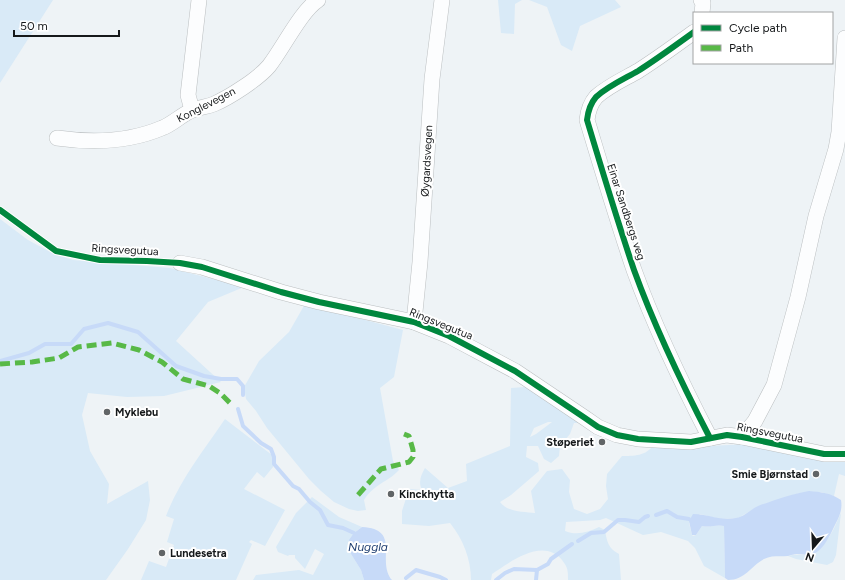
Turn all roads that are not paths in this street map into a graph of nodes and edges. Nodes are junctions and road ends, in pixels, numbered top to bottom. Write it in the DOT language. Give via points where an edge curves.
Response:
graph roads {
  1 [pos="199,0"];
  2 [pos="318,0"];
  3 [pos="442,0"];
  4 [pos="701,0"];
  5 [pos="702,12"];
  6 [pos="693,33"];
  7 [pos="845,38"];
  8 [pos="192,110"];
  9 [pos="57,138"];
  10 [pos="180,263"];
  11 [pos="414,322"];
  12 [pos="742,437"];
  13 [pos="710,438"];
  14 [pos="845,454"];
  1 -- 8 [label="street" via="188,95"];
  2 -- 8 [label="street, Konglevegen" via="256,78 214,104"];
  3 -- 11 [label="street, Øygardsvegen" via="432,86"];
  4 -- 5 [label="street"];
  6 -- 13 [label="street, Einar Sandbergs veg" via="597,97 591,103 587,120 640,284"];
  7 -- 12 [label="street" via="836,149 816,216 798,297 774,385 755,422"];
  8 -- 9 [label="street, Konglevegen" via="163,128 143,136 102,141"];
  10 -- 11 [label="street, Ringsvegutua" via="202,267 319,302"];
  11 -- 13 [label="street, Ringsvegutua" via="449,336 505,365 598,427 617,435 667,442 691,442"];
  12 -- 13 [label="street, Ringsvegutua" via="727,435"];
  12 -- 14 [label="street, Ringsvegutua" via="824,454"];
}
